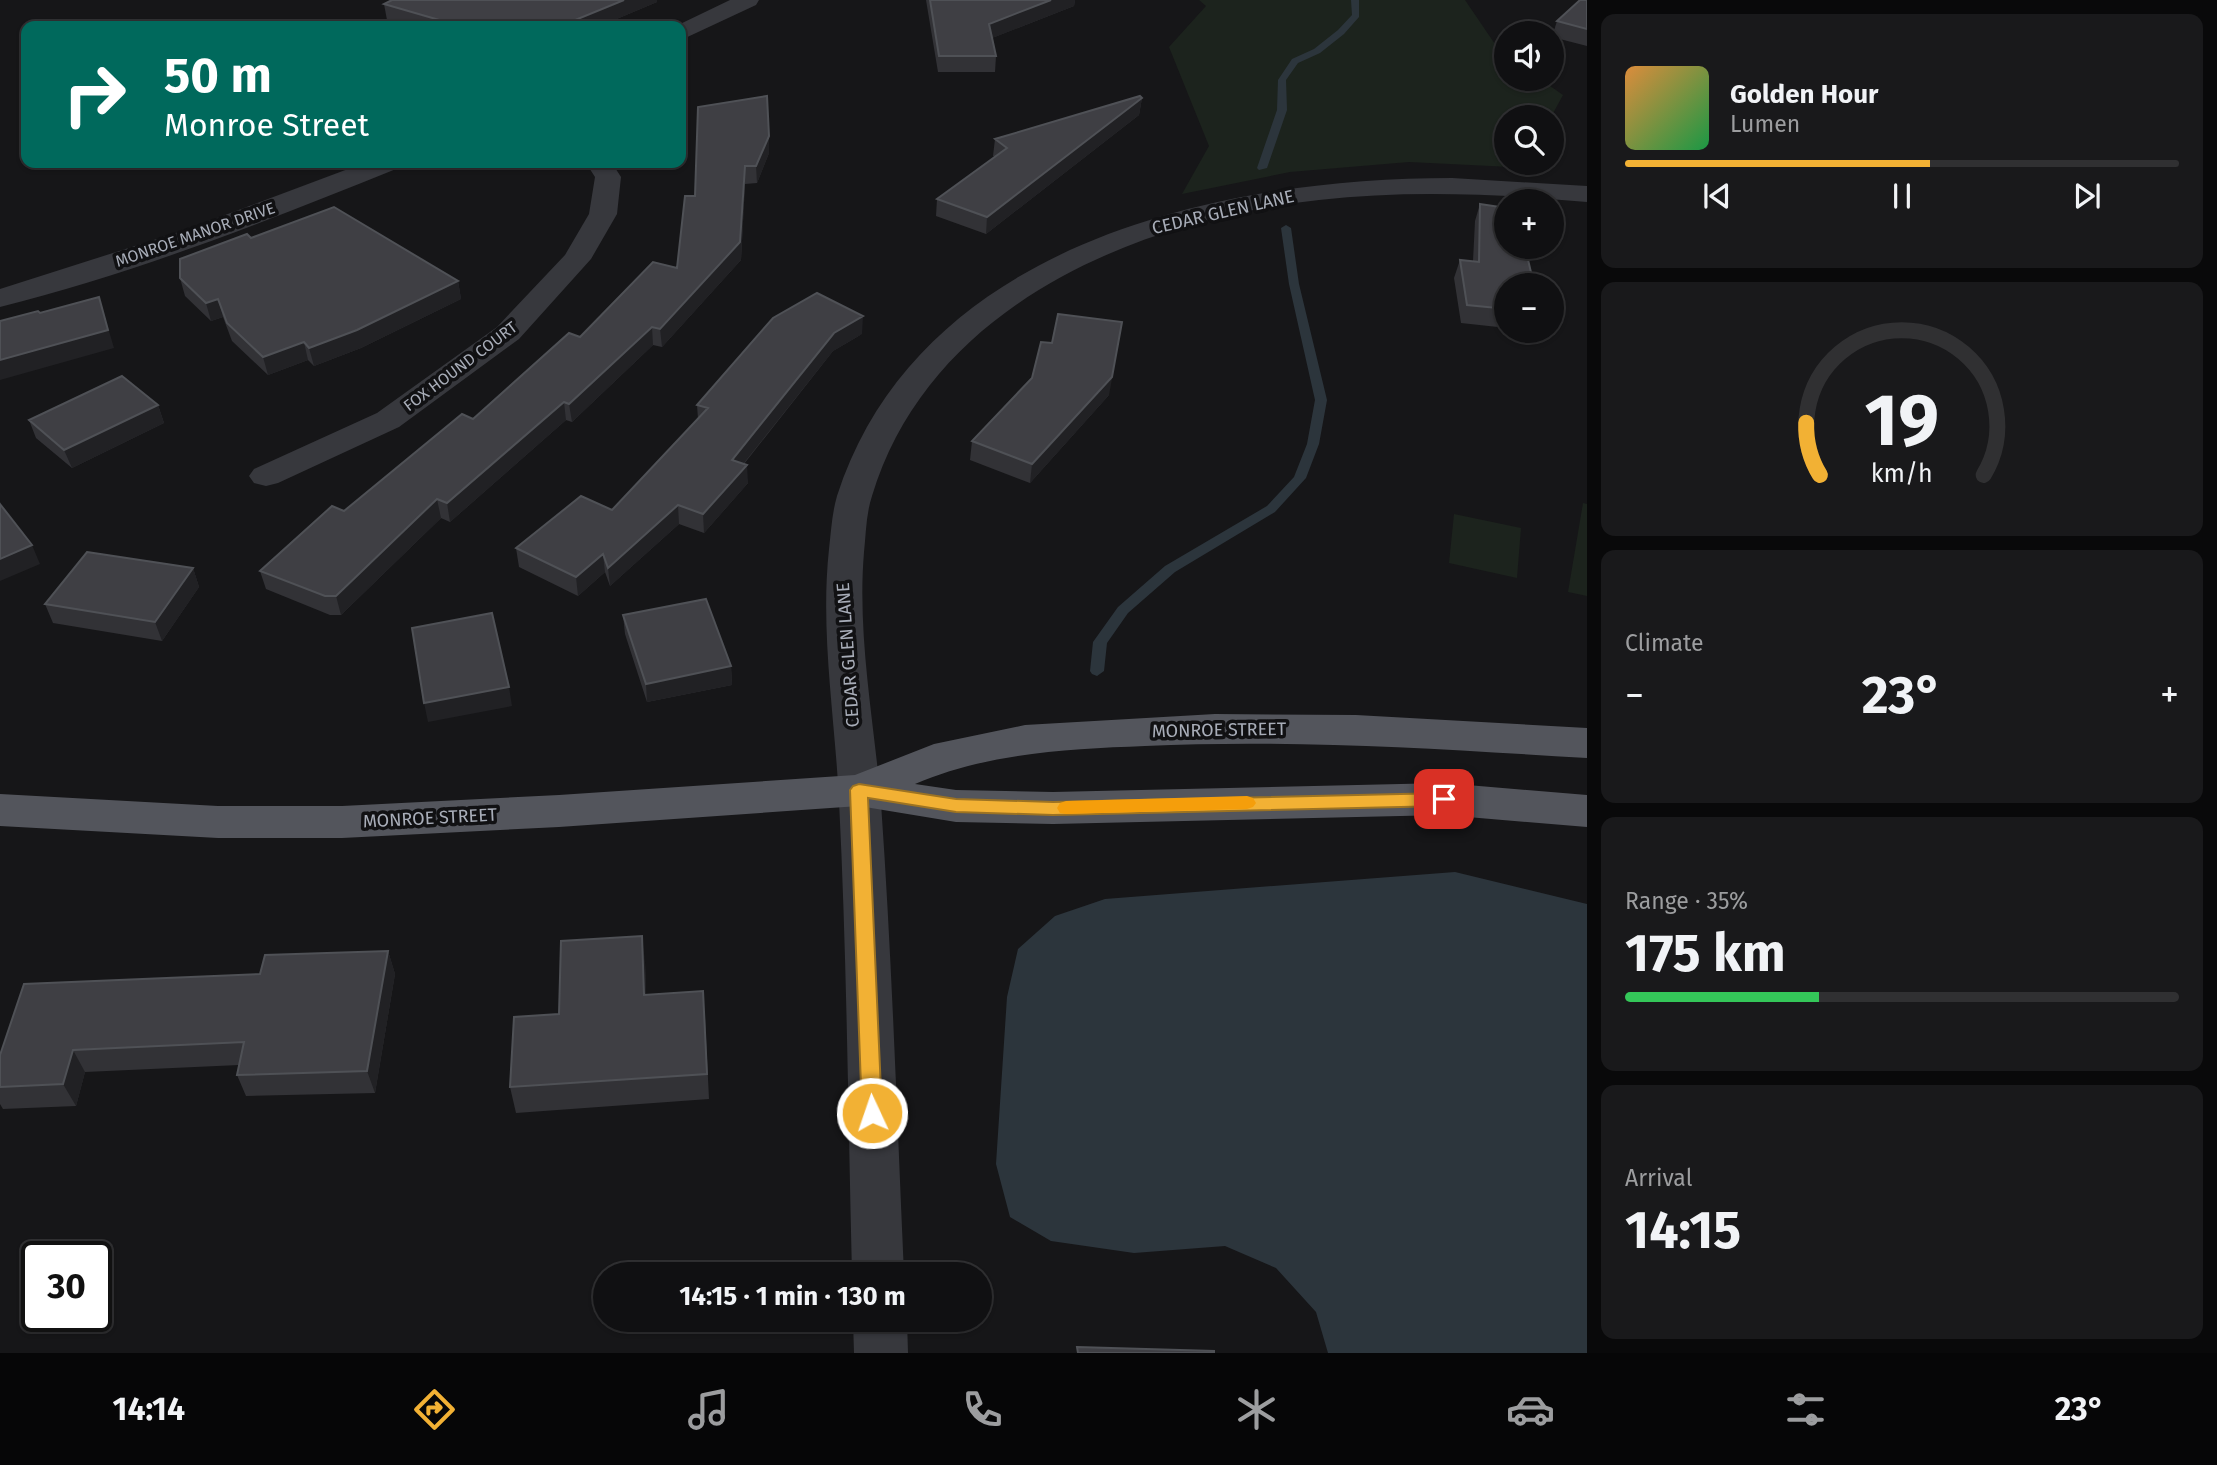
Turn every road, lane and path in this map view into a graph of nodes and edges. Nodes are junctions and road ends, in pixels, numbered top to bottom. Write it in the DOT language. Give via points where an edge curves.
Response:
graph roads {
  1 [pos="748,0"];
  2 [pos="686,31"];
  3 [pos="375,168"];
  4 [pos="602,168"];
  5 [pos="1587,194"];
  6 [pos="0,298"];
  7 [pos="266,476"];
  8 [pos="1587,743"];
  9 [pos="859,790"];
  10 [pos="0,810"];
  11 [pos="1587,811"];
  12 [pos="878,1262"];
  13 [pos="880,1332"];
  14 [pos="881,1353"];
  1 -- 2 [label="street"];
  3 -- 6 [label="street, MONROE MANOR DRIVE" via="301,198"];
  4 -- 7 [label="street, FOX HOUND COURT" via="608,177 603,214 577,260 508,332 388,420"];
  5 -- 9 [label="street, CEDAR GLEN LANE" via="1465,185 1386,187 1249,203 1126,236 1019,287 974,320 926,365 891,412 854,497 843,574"];
  8 -- 9 [label="main road, MONROE STREET" via="1356,729 1105,733 1025,740 934,759"];
  9 -- 10 [label="main road, MONROE STREET" via="342,822 218,822"];
  9 -- 11 [label="main road, MONROE STREET" via="956,806 1444,799"];
  9 -- 12 [label="street, CEDAR GLEN LANE"];
  13 -- 14 [label="street"];
}
